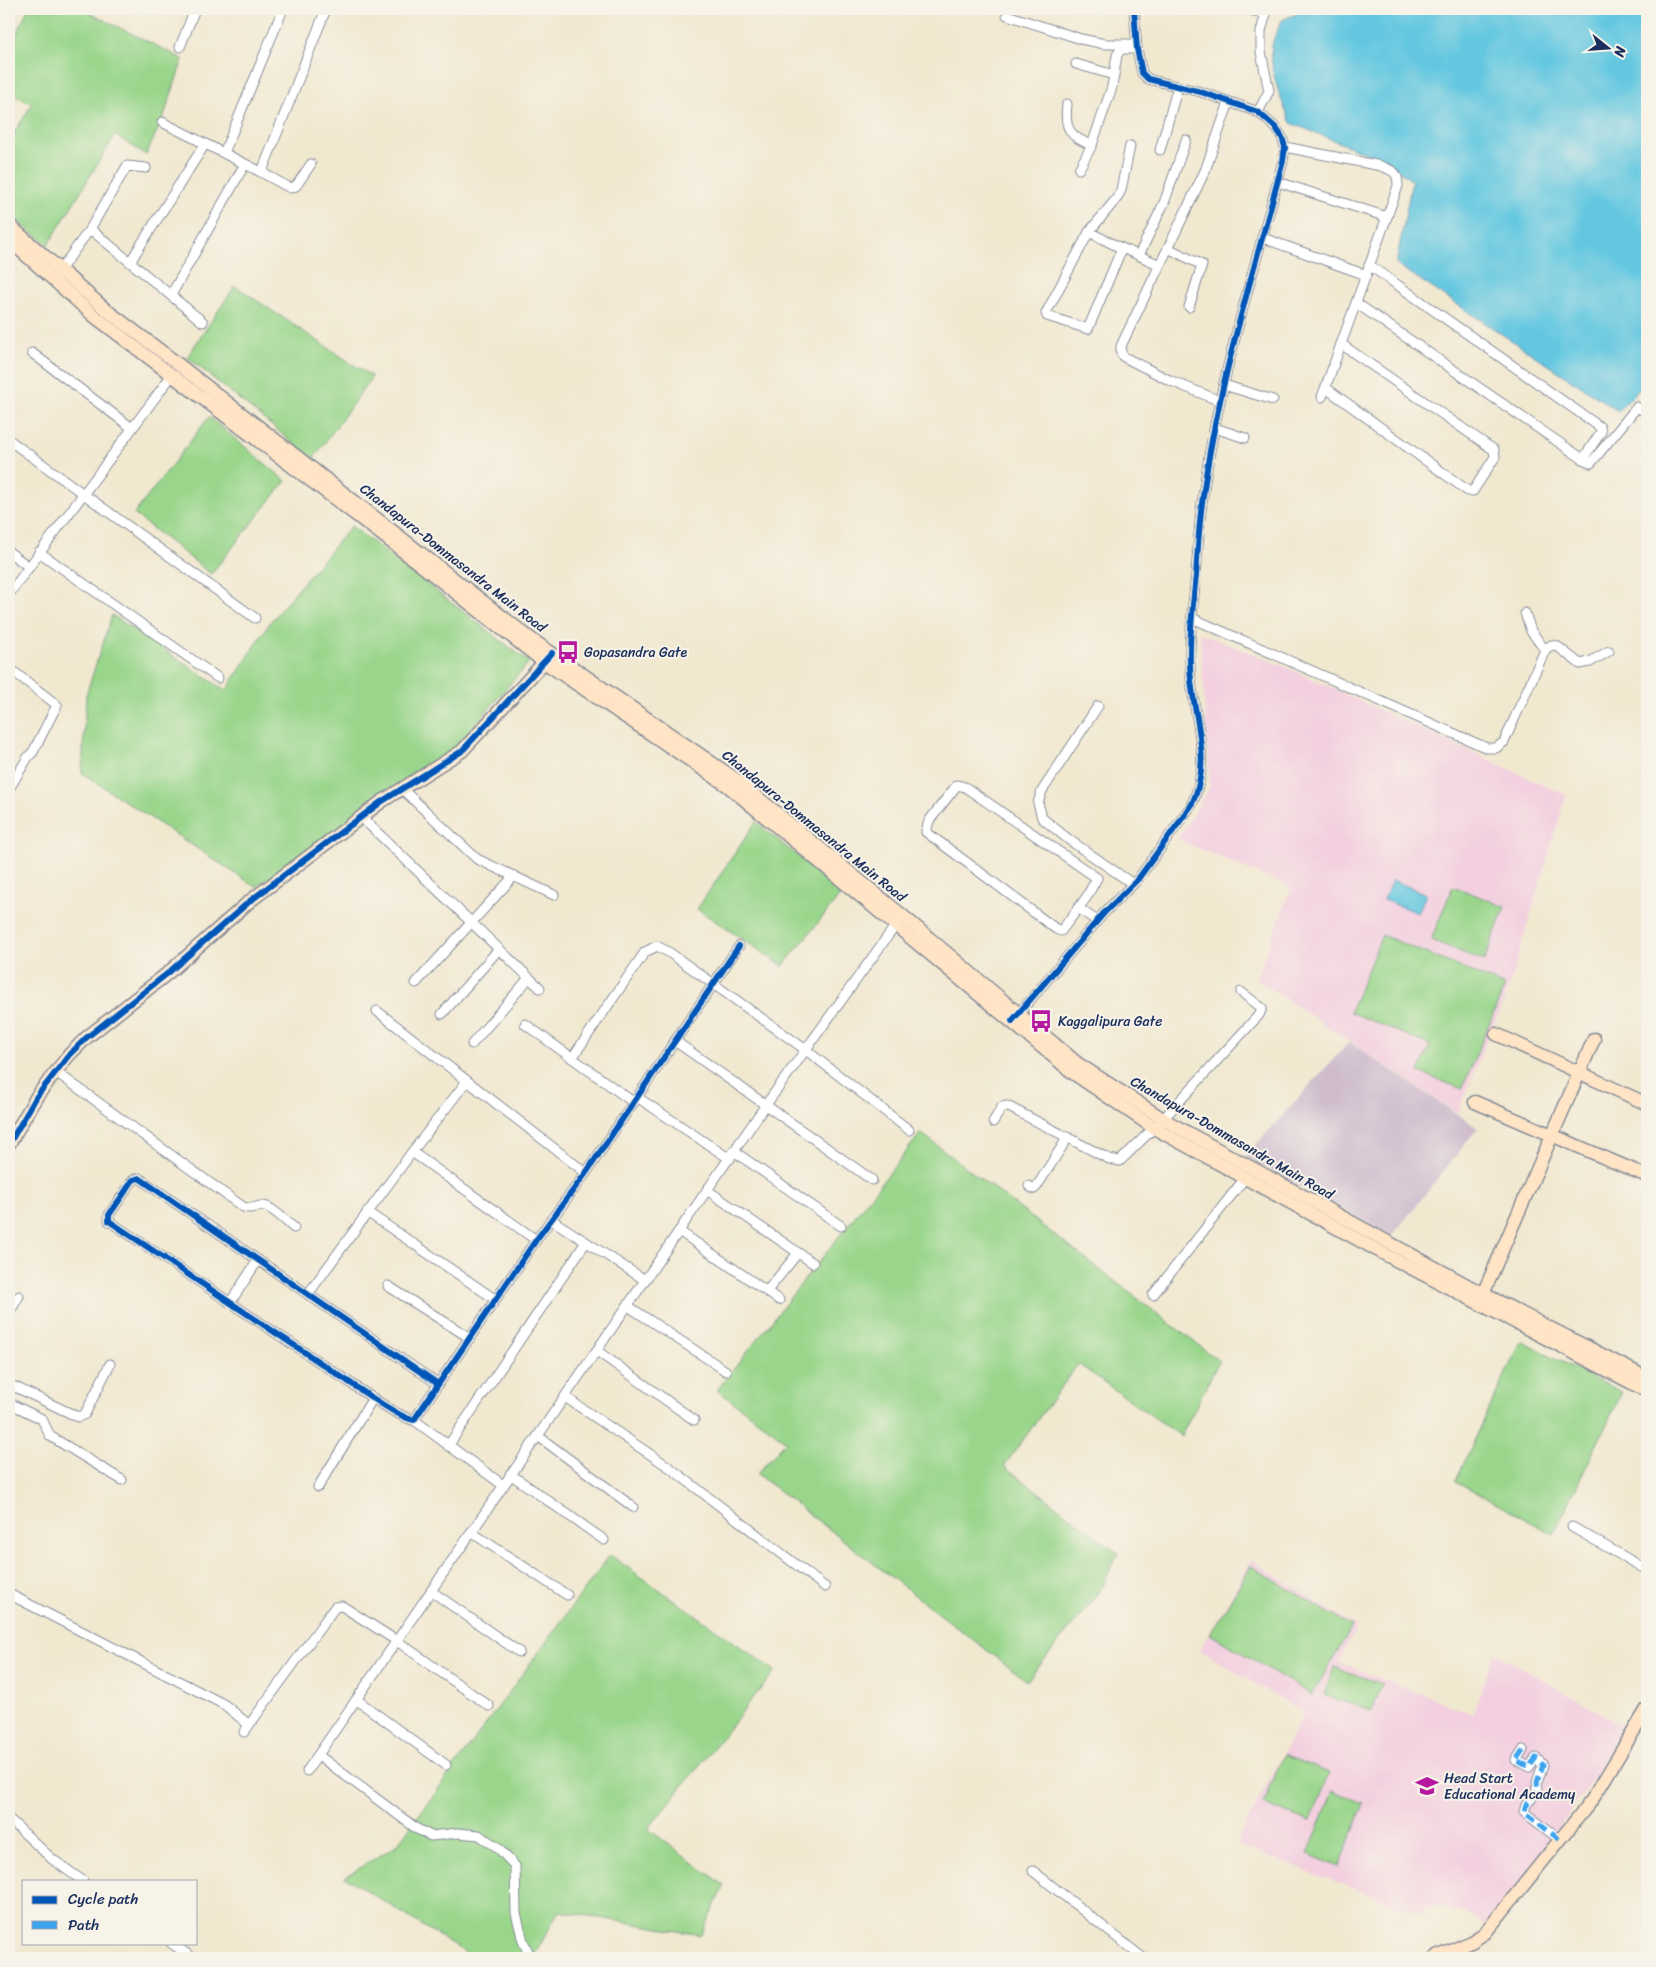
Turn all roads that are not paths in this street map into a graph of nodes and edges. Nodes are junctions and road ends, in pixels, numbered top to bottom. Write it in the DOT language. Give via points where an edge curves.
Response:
graph roads {
  1 [pos="195,9"];
  2 [pos="283,9"];
  3 [pos="326,9"];
  4 [pos="1134,9"];
  5 [pos="1246,9"];
  6 [pos="1269,11"];
  7 [pos="1006,15"];
  8 [pos="1137,46"];
  9 [pos="180,47"];
  10 [pos="1076,64"];
  11 [pos="1114,75"];
  12 [pos="1178,86"];
  13 [pos="1229,102"];
  14 [pos="1067,104"];
  15 [pos="1258,112"];
  16 [pos="9,120"];
  17 [pos="162,122"];
  18 [pos="9,134"];
  19 [pos="1186,140"];
  20 [pos="205,144"];
  21 [pos="1092,145"];
  22 [pos="1130,146"];
  23 [pos="1285,147"];
  24 [pos="1160,150"];
  25 [pos="224,154"];
  26 [pos="246,164"];
  27 [pos="311,164"];
  28 [pos="146,168"];
  29 [pos="1079,169"];
  30 [pos="259,171"];
  31 [pos="1278,182"];
  32 [pos="1387,217"];
  33 [pos="9,225"];
  34 [pos="90,229"];
  35 [pos="1089,232"];
  36 [pos="1262,238"];
  37 [pos="9,240"];
  38 [pos="1121,248"];
  39 [pos="1168,248"];
  40 [pos="1139,256"];
  41 [pos="130,262"];
  42 [pos="1369,265"];
  43 [pos="1160,266"];
  44 [pos="57,274"];
  45 [pos="1366,275"];
  46 [pos="171,295"];
  47 [pos="1356,303"];
  48 [pos="1189,307"];
  49 [pos="203,322"];
  50 [pos="1341,344"];
  51 [pos="32,353"];
  52 [pos="172,375"];
  53 [pos="1224,385"];
  54 [pos="1273,400"];
  55 [pos="1220,401"];
  56 [pos="1647,413"];
  57 [pos="132,428"];
  58 [pos="1215,428"];
  59 [pos="1245,438"];
  60 [pos="9,440"];
  61 [pos="1583,459"];
  62 [pos="82,494"];
  63 [pos="9,552"];
  64 [pos="39,552"];
  65 [pos="28,567"];
  66 [pos="9,594"];
  67 [pos="1525,613"];
  68 [pos="255,618"];
  69 [pos="1192,618"];
  70 [pos="1545,650"];
  71 [pos="1609,651"];
  72 [pos="548,657"];
  73 [pos="9,668"];
  74 [pos="218,678"];
  75 [pos="1098,706"];
  76 [pos="9,789"];
  77 [pos="402,789"];
  78 [pos="360,816"];
  79 [pos="514,876"];
  80 [pos="1133,884"];
  81 [pos="554,895"];
  82 [pos="1078,908"];
  83 [pos="899,920"];
  84 [pos="1097,921"];
  85 [pos="471,922"];
  86 [pos="739,946"];
  87 [pos="499,950"];
  88 [pos="529,978"];
  89 [pos="416,983"];
  90 [pos="714,983"];
  91 [pos="540,988"];
  92 [pos="1240,992"];
  93 [pos="377,1011"];
  94 [pos="442,1014"];
  95 [pos="1016,1017"];
  96 [pos="525,1024"];
  97 [pos="1496,1034"];
  98 [pos="1594,1039"];
  99 [pos="675,1041"];
  100 [pos="472,1044"];
  101 [pos="806,1050"];
  102 [pos="572,1058"];
  103 [pos="56,1072"];
  104 [pos="1580,1072"];
  105 [pos="467,1081"];
  106 [pos="635,1099"];
  107 [pos="1475,1102"];
  108 [pos="1647,1104"];
  109 [pos="765,1106"];
  110 [pos="992,1122"];
  111 [pos="1158,1124"];
  112 [pos="909,1130"];
  113 [pos="1552,1135"];
  114 [pos="1068,1137"];
  115 [pos="9,1144"];
  116 [pos="412,1152"];
  117 [pos="732,1156"];
  118 [pos="586,1173"];
  119 [pos="1647,1176"];
  120 [pos="1245,1178"];
  121 [pos="872,1180"];
  122 [pos="1029,1186"];
  123 [pos="707,1190"];
  124 [pos="367,1212"];
  125 [pos="552,1220"];
  126 [pos="841,1226"];
  127 [pos="294,1228"];
  128 [pos="679,1231"];
  129 [pos="536,1240"];
  130 [pos="586,1242"];
  131 [pos="798,1253"];
  132 [pos="258,1260"];
  133 [pos="812,1263"];
  134 [pos="644,1280"];
  135 [pos="388,1286"];
  136 [pos="767,1291"];
  137 [pos="308,1294"];
  138 [pos="1483,1294"];
  139 [pos="1153,1295"];
  140 [pos="19,1296"];
  141 [pos="496,1300"];
  142 [pos="779,1300"];
  143 [pos="230,1303"];
  144 [pos="628,1306"];
  145 [pos="9,1313"];
  146 [pos="470,1338"];
  147 [pos="597,1351"];
  148 [pos="110,1364"];
  149 [pos="726,1371"];
  150 [pos="1647,1378"];
  151 [pos="9,1384"];
  152 [pos="438,1384"];
  153 [pos="1647,1391"];
  154 [pos="565,1397"];
  155 [pos="373,1398"];
  156 [pos="9,1403"];
  157 [pos="414,1420"];
  158 [pos="694,1420"];
  159 [pos="538,1436"];
  160 [pos="448,1446"];
  161 [pos="510,1474"];
  162 [pos="122,1480"];
  163 [pos="503,1485"];
  164 [pos="318,1487"];
  165 [pos="633,1508"];
  166 [pos="1572,1527"];
  167 [pos="471,1532"];
  168 [pos="604,1540"];
  169 [pos="1647,1570"];
  170 [pos="825,1587"];
  171 [pos="431,1590"];
  172 [pos="9,1594"];
  173 [pos="567,1596"];
  174 [pos="397,1641"];
  175 [pos="518,1652"];
  176 [pos="357,1700"];
  177 [pos="489,1706"];
  178 [pos="1647,1709"];
  179 [pos="1523,1750"];
  180 [pos="318,1754"];
  181 [pos="446,1765"];
  182 [pos="307,1771"];
  183 [pos="9,1819"];
  184 [pos="1560,1840"];
  185 [pos="1033,1871"];
  186 [pos="82,1880"];
  187 [pos="172,1944"];
  188 [pos="193,1958"];
  189 [pos="531,1958"];
  190 [pos="1143,1958"];
  191 [pos="1435,1958"];
  1 -- 9 [label="street"];
  2 -- 25 [label="street"];
  3 -- 30 [label="street" via="263,169"];
  4 -- 8 [label="street"];
  5 -- 6 [label="street"];
  6 -- 15 [label="street" via="1261,31 1269,91"];
  7 -- 8 [label="street" via="1081,39"];
  8 -- 11 [label="street" via="1118,51"];
  8 -- 12 [label="street" via="1142,74"];
  10 -- 11 [label="street"];
  11 -- 21 [label="street"];
  12 -- 13 [label="street"];
  12 -- 24 [label="street"];
  13 -- 15 [label="street"];
  13 -- 39 [label="street" via="1205,171"];
  14 -- 21 [label="street" via="1065,116 1069,131 1077,140"];
  15 -- 23 [label="street" via="1276,128"];
  16 -- 18 [label="street"];
  17 -- 20 [label="street"];
  19 -- 40 [label="street" via="1164,203"];
  20 -- 25 [label="street"];
  20 -- 41 [label="street"];
  21 -- 29 [label="street"];
  22 -- 35 [label="street" via="1121,190"];
  23 -- 31 [label="street"];
  23 -- 32 [label="street" via="1381,166 1394,172 1398,186"];
  25 -- 26 [label="street"];
  26 -- 30 [label="street"];
  26 -- 46 [label="street"];
  27 -- 30 [label="street" via="296,186 290,188"];
  28 -- 34 [label="street" via="127,166"];
  31 -- 32 [label="street"];
  31 -- 36 [label="street"];
  32 -- 42 [label="street"];
  33 -- 44 [label="main road, Chandapura-Dommasandra Main Road"];
  34 -- 41 [label="street"];
  34 -- 44 [label="street"];
  35 -- 38 [label="street"];
  35 -- 38 [label="street" via="1047,316 1088,329"];
  36 -- 45 [label="street"];
  36 -- 53 [label="street"];
  37 -- 44 [label="main road, Chandapura-Dommasandra Main Road"];
  38 -- 40 [label="street"];
  39 -- 43 [label="street"];
  39 -- 48 [label="street" via="1202,266"];
  40 -- 43 [label="street"];
  41 -- 46 [label="street"];
  42 -- 45 [label="street"];
  42 -- 61 [label="street" via="1600,427 1601,432"];
  43 -- 55 [label="street" via="1121,346 1121,353 1169,380"];
  44 -- 52 [label="main road, Chandapura-Dommasandra Main Road" via="94,316"];
  44 -- 72 [label="main road, Chandapura-Dommasandra Main Road" via="174,361"];
  45 -- 47 [label="street"];
  46 -- 49 [label="street"];
  47 -- 50 [label="street"];
  47 -- 61 [label="street"];
  50 -- 50 [label="street" via="1494,450 1495,456 1473,491 1468,491 1324,392"];
  51 -- 57 [label="street"];
  52 -- 57 [label="street"];
  52 -- 72 [label="main road, Chandapura-Dommasandra Main Road"];
  53 -- 54 [label="street"];
  53 -- 55 [label="street"];
  55 -- 58 [label="street"];
  56 -- 61 [label="street" via="1636,407 1593,463"];
  57 -- 62 [label="street"];
  58 -- 59 [label="street"];
  58 -- 69 [label="street" via="1203,496"];
  60 -- 62 [label="street"];
  62 -- 64 [label="street"];
  62 -- 68 [label="street"];
  63 -- 65 [label="street"];
  64 -- 65 [label="street"];
  64 -- 74 [label="street"];
  65 -- 66 [label="street"];
  67 -- 70 [label="street" via="1531,631"];
  69 -- 70 [label="street" via="1487,748 1496,748 1504,742"];
  69 -- 80 [label="street" via="1190,667 1201,744 1201,779 1191,806"];
  70 -- 71 [label="street" via="1551,645 1557,646 1580,664"];
  72 -- 77 [label="main road" via="462,751"];
  72 -- 83 [label="main road, Chandapura-Dommasandra Main Road" via="734,778"];
  73 -- 76 [label="street" via="57,705"];
  75 -- 80 [label="street" via="1042,791 1038,803 1042,818"];
  77 -- 78 [label="main road"];
  77 -- 79 [label="street" via="477,859"];
  78 -- 85 [label="street"];
  78 -- 103 [label="main road" via="250,901 168,973 86,1038"];
  79 -- 81 [label="street"];
  79 -- 85 [label="street"];
  80 -- 84 [label="street"];
  82 -- 82 [label="street" via="1060,931 1056,929 926,832 929,821 957,785 965,787 1097,878"];
  82 -- 84 [label="street"];
  83 -- 95 [label="main road, Chandapura-Dommasandra Main Road"];
  83 -- 101 [label="street"];
  84 -- 95 [label="street"];
  85 -- 87 [label="street"];
  85 -- 89 [label="street"];
  86 -- 90 [label="street"];
  87 -- 88 [label="street"];
  87 -- 94 [label="street"];
  88 -- 91 [label="street"];
  88 -- 100 [label="street"];
  90 -- 99 [label="street"];
  90 -- 101 [label="street"];
  90 -- 102 [label="street" via="657,946 645,952"];
  92 -- 111 [label="street" via="1262,1011"];
  93 -- 105 [label="street"];
  95 -- 111 [label="main road, Chandapura-Dommasandra Main Road"];
  96 -- 102 [label="street"];
  97 -- 104 [label="main road"];
  98 -- 104 [label="main road"];
  99 -- 106 [label="street"];
  99 -- 109 [label="street"];
  101 -- 109 [label="street"];
  101 -- 112 [label="street"];
  102 -- 106 [label="street"];
  103 -- 115 [label="main road" via="37,1096"];
  103 -- 127 [label="street" via="243,1207 252,1210 267,1207"];
  104 -- 108 [label="main road"];
  104 -- 113 [label="main road"];
  105 -- 116 [label="street"];
  105 -- 118 [label="street"];
  106 -- 117 [label="street"];
  106 -- 118 [label="street"];
  107 -- 113 [label="main road"];
  109 -- 117 [label="street"];
  109 -- 121 [label="street"];
  110 -- 114 [label="street" via="1002,1107 1007,1106"];
  111 -- 114 [label="street" via="1120,1161 1109,1159"];
  111 -- 120 [label="main road, Chandapura-Dommasandra Main Road"];
  111 -- 138 [label="main road, Chandapura-Dommasandra Main Road"];
  113 -- 119 [label="main road"];
  113 -- 138 [label="main road"];
  114 -- 122 [label="street" via="1037,1186 1034,1189"];
  116 -- 124 [label="street"];
  116 -- 129 [label="street"];
  117 -- 123 [label="street"];
  117 -- 126 [label="street"];
  118 -- 125 [label="street"];
  120 -- 139 [label="street"];
  120 -- 153 [label="main road, Chandapura-Dommasandra Main Road"];
  123 -- 128 [label="street"];
  123 -- 131 [label="street"];
  124 -- 137 [label="street"];
  124 -- 141 [label="street"];
  125 -- 129 [label="street"];
  125 -- 130 [label="street"];
  128 -- 134 [label="street"];
  128 -- 136 [label="street"];
  129 -- 141 [label="street"];
  130 -- 134 [label="street"];
  130 -- 160 [label="street"];
  131 -- 133 [label="street"];
  131 -- 136 [label="street"];
  132 -- 137 [label="street"];
  132 -- 143 [label="street"];
  132 -- 143 [label="street" via="139,1178 133,1180 109,1215 109,1221"];
  134 -- 144 [label="street"];
  135 -- 146 [label="street"];
  136 -- 142 [label="street"];
  137 -- 152 [label="street"];
  138 -- 150 [label="main road, Chandapura-Dommasandra Main Road"];
  140 -- 145 [label="street"];
  141 -- 146 [label="street"];
  143 -- 155 [label="street"];
  144 -- 147 [label="street"];
  144 -- 149 [label="street"];
  146 -- 152 [label="street"];
  147 -- 154 [label="street"];
  147 -- 158 [label="street"];
  148 -- 151 [label="street" via="85,1414 78,1417"];
  152 -- 157 [label="street"];
  154 -- 159 [label="street"];
  154 -- 170 [label="street" via="669,1467"];
  155 -- 157 [label="street"];
  155 -- 164 [label="street"];
  156 -- 162 [label="street" via="42,1420 50,1436"];
  157 -- 160 [label="street"];
  159 -- 161 [label="street"];
  159 -- 165 [label="street"];
  160 -- 163 [label="street"];
  161 -- 163 [label="street"];
  161 -- 168 [label="street"];
  163 -- 167 [label="street"];
  166 -- 169 [label="street"];
  167 -- 171 [label="street"];
  167 -- 173 [label="street"];
  171 -- 174 [label="street"];
  171 -- 175 [label="street"];
  172 -- 174 [label="street" via="225,1705 246,1729 335,1607 342,1606"];
  174 -- 176 [label="street"];
  174 -- 177 [label="street"];
  176 -- 180 [label="street"];
  176 -- 181 [label="street"];
  178 -- 184 [label="main road" via="1596,1794"];
  179 -- 184 [label="street" via="1516,1760 1529,1767 1536,1758 1543,1765 1538,1789 1524,1812"];
  180 -- 182 [label="street"];
  180 -- 189 [label="street" via="432,1836 479,1835 496,1847 515,1866 516,1913"];
  183 -- 186 [label="street"];
  184 -- 191 [label="main road" via="1485,1933"];
  185 -- 190 [label="street"];
  187 -- 188 [label="street"];
}
